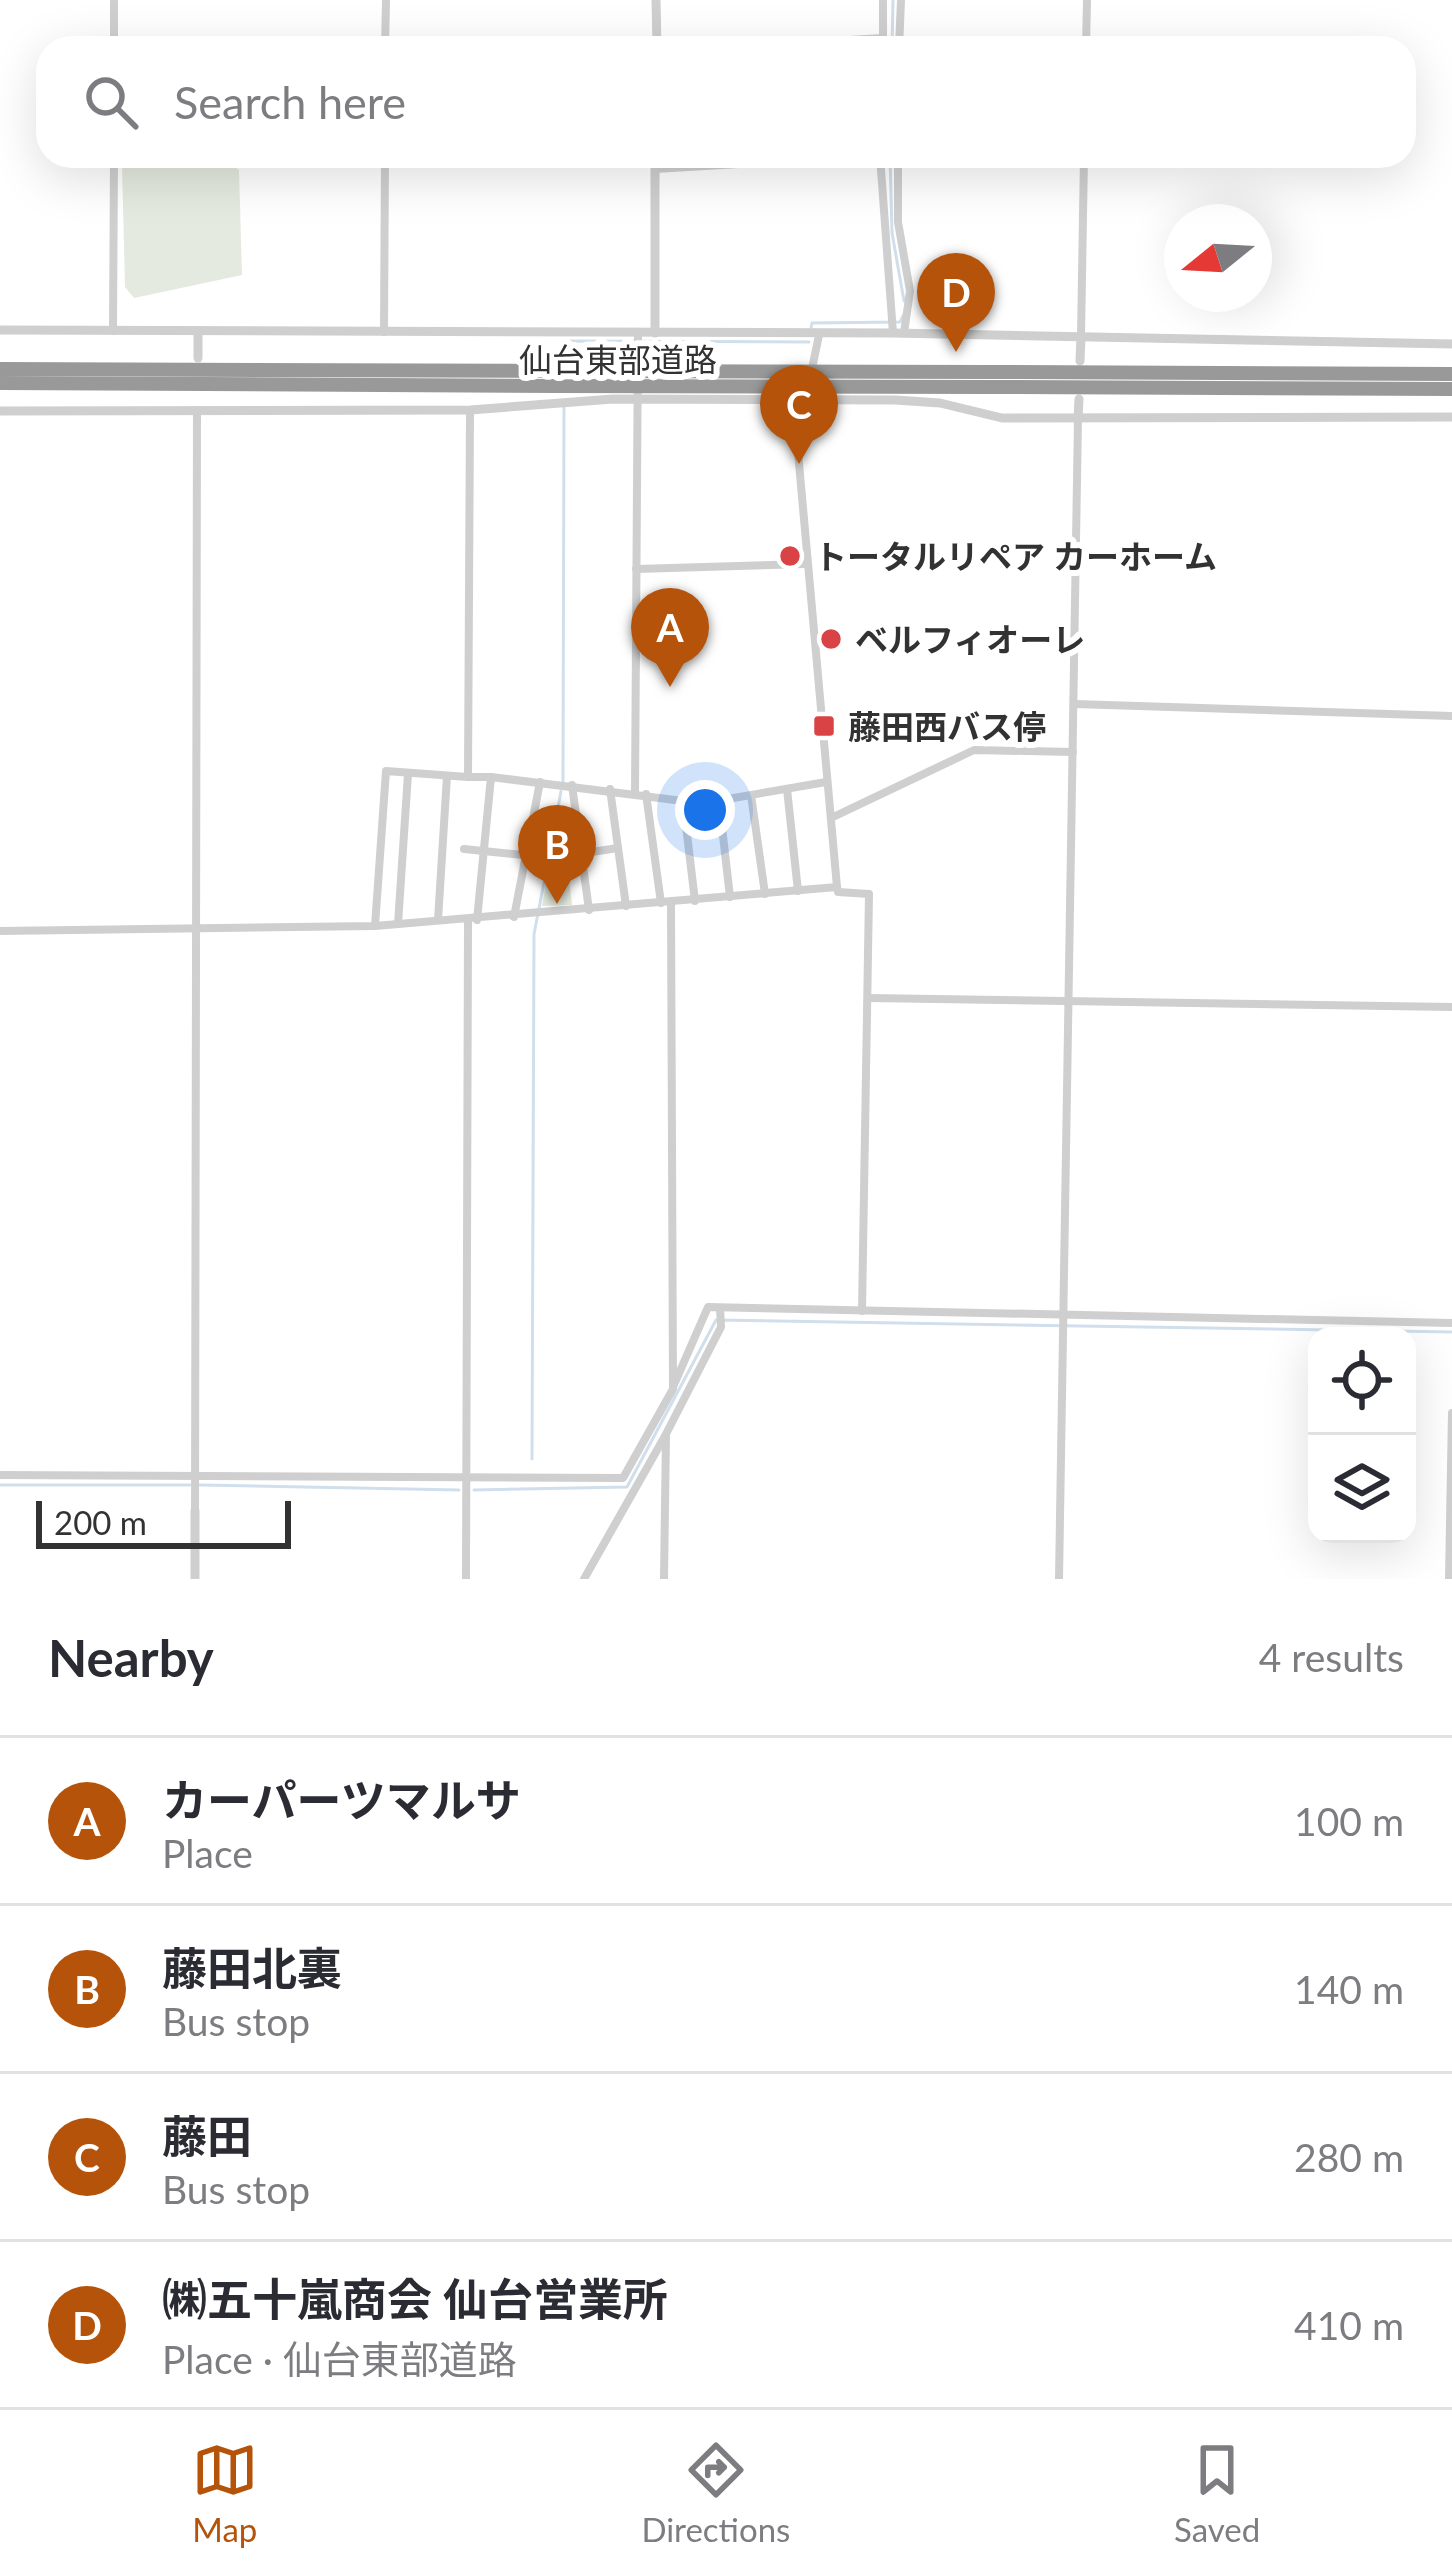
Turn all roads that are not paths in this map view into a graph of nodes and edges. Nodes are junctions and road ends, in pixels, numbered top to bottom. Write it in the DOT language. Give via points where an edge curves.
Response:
graph roads {
  1 [pos="114,0"];
  2 [pos="386,0"];
  3 [pos="656,0"];
  4 [pos="883,0"];
  5 [pos="901,0"];
  6 [pos="1087,0"];
  7 [pos="114,36"];
  8 [pos="386,36"];
  9 [pos="657,36"];
  10 [pos="882,36"];
  11 [pos="900,36"];
  12 [pos="1086,36"];
  13 [pos="114,168"];
  14 [pos="385,168"];
  15 [pos="667,168"];
  16 [pos="881,168"];
  17 [pos="898,168"];
  18 [pos="1084,168"];
  19 [pos="655,169"];
  20 [pos="0,330"];
  21 [pos="113,331"];
  22 [pos="198,331"];
  23 [pos="384,332"];
  24 [pos="897,332"];
  25 [pos="655,333"];
  26 [pos="818,334"];
  27 [pos="1081,338"];
  28 [pos="638,339"];
  29 [pos="1452,344"];
  30 [pos="198,358"];
  31 [pos="1080,361"];
  32 [pos="0,369"];
  33 [pos="1452,374"];
  34 [pos="559,378"];
  35 [pos="990,380"];
  36 [pos="0,383"];
  37 [pos="1452,389"];
  38 [pos="197,393"];
  39 [pos="638,399"];
  40 [pos="802,399"];
  41 [pos="1079,399"];
  42 [pos="197,410"];
  43 [pos="470,410"];
  44 [pos="0,411"];
  45 [pos="1452,417"];
  46 [pos="1078,419"];
  47 [pos="805,564"];
  48 [pos="637,569"];
  49 [pos="1075,704"];
  50 [pos="1452,716"];
  51 [pos="1073,752"];
  52 [pos="408,774"];
  53 [pos="446,776"];
  54 [pos="468,777"];
  55 [pos="491,777"];
  56 [pos="540,782"];
  57 [pos="826,782"];
  58 [pos="565,784"];
  59 [pos="610,789"];
  60 [pos="787,789"];
  61 [pos="634,793"];
  62 [pos="646,794"];
  63 [pos="751,795"];
  64 [pos="719,801"];
  65 [pos="683,802"];
  66 [pos="831,818"];
  67 [pos="618,848"];
  68 [pos="464,849"];
  69 [pos="484,852"];
  70 [pos="583,854"];
  71 [pos="525,856"];
  72 [pos="837,887"];
  73 [pos="798,891"];
  74 [pos="766,894"];
  75 [pos="730,897"];
  76 [pos="695,901"];
  77 [pos="666,903"];
  78 [pos="626,907"];
  79 [pos="589,910"];
  80 [pos="514,917"];
  81 [pos="438,920"];
  82 [pos="473,921"];
  83 [pos="398,924"];
  84 [pos="375,926"];
  85 [pos="0,931"];
  86 [pos="197,931"];
  87 [pos="868,998"];
  88 [pos="1069,1000"];
  89 [pos="1452,1007"];
  90 [pos="862,1311"];
  91 [pos="720,1315"];
  92 [pos="1063,1322"];
  93 [pos="1452,1323"];
  94 [pos="673,1389"];
  95 [pos="1452,1413"];
  96 [pos="666,1434"];
  97 [pos="0,1475"];
  98 [pos="467,1478"];
  99 [pos="195,1482"];
  100 [pos="195,1511"];
  101 [pos="195,1579"];
  102 [pos="466,1579"];
  103 [pos="584,1579"];
  104 [pos="664,1579"];
  105 [pos="1059,1579"];
  106 [pos="1449,1579"];
  1 -- 7 [label="street"];
  2 -- 8 [label="street"];
  3 -- 9 [label="street"];
  4 -- 10 [label="street"];
  5 -- 11 [label="street"];
  6 -- 12 [label="street"];
  13 -- 21 [label="street"];
  14 -- 23 [label="street"];
  15 -- 19 [label="street"];
  16 -- 24 [label="street"];
  17 -- 24 [label="street" via="910,290"];
  18 -- 27 [label="street"];
  19 -- 25 [label="street"];
  20 -- 21 [label="street"];
  21 -- 22 [label="street"];
  22 -- 23 [label="street"];
  22 -- 30 [label="street"];
  23 -- 28 [label="street"];
  24 -- 26 [label="street"];
  24 -- 27 [label="street"];
  25 -- 26 [label="street"];
  25 -- 28 [label="street"];
  26 -- 40 [label="street"];
  27 -- 29 [label="street"];
  27 -- 31 [label="street"];
  28 -- 39 [label="street"];
  32 -- 34 [label="highway, 仙台東部道路"];
  33 -- 35 [label="highway, 仙台東部道路"];
  34 -- 35 [label="highway, 仙台東部道路, bridge"];
  34 -- 36 [label="highway, 仙台東部道路"];
  35 -- 37 [label="highway, 仙台東部道路"];
  38 -- 42 [label="street"];
  39 -- 40 [label="street"];
  39 -- 43 [label="street"];
  39 -- 48 [label="street"];
  40 -- 46 [label="street"];
  40 -- 47 [label="street"];
  41 -- 46 [label="street"];
  42 -- 43 [label="street"];
  42 -- 44 [label="street"];
  42 -- 86 [label="street"];
  43 -- 54 [label="street"];
  45 -- 46 [label="street"];
  46 -- 49 [label="street"];
  47 -- 48 [label="street"];
  47 -- 57 [label="street"];
  48 -- 61 [label="street"];
  49 -- 50 [label="street"];
  49 -- 51 [label="street"];
  51 -- 66 [label="street" via="974,750"];
  51 -- 88 [label="street"];
  52 -- 53 [label="street"];
  52 -- 83 [label="street"];
  52 -- 84 [label="street" via="386,771"];
  53 -- 54 [label="street"];
  53 -- 81 [label="street"];
  54 -- 55 [label="street"];
  55 -- 56 [label="street"];
  55 -- 69 [label="street"];
  56 -- 58 [label="street"];
  56 -- 71 [label="street"];
  57 -- 60 [label="street"];
  57 -- 66 [label="street"];
  58 -- 59 [label="street"];
  58 -- 70 [label="street"];
  59 -- 61 [label="street"];
  59 -- 67 [label="street"];
  60 -- 63 [label="street"];
  60 -- 73 [label="street"];
  61 -- 62 [label="street"];
  62 -- 65 [label="street"];
  62 -- 77 [label="street"];
  63 -- 64 [label="street"];
  63 -- 74 [label="street"];
  64 -- 65 [label="street"];
  64 -- 75 [label="street"];
  65 -- 76 [label="street"];
  66 -- 72 [label="street"];
  67 -- 70 [label="street"];
  67 -- 78 [label="street"];
  68 -- 69 [label="street"];
  69 -- 71 [label="street"];
  69 -- 82 [label="street"];
  70 -- 71 [label="street"];
  70 -- 79 [label="street"];
  71 -- 80 [label="street"];
  72 -- 73 [label="street"];
  72 -- 87 [label="street" via="869,894"];
  73 -- 74 [label="street"];
  74 -- 75 [label="street"];
  75 -- 76 [label="street"];
  76 -- 77 [label="street"];
  77 -- 78 [label="street"];
  77 -- 94 [label="street"];
  78 -- 79 [label="street"];
  79 -- 80 [label="street"];
  80 -- 82 [label="street"];
  81 -- 82 [label="street"];
  81 -- 83 [label="street"];
  82 -- 98 [label="street"];
  83 -- 84 [label="street"];
  84 -- 86 [label="street"];
  85 -- 86 [label="street"];
  86 -- 99 [label="street"];
  87 -- 88 [label="street"];
  87 -- 90 [label="street"];
  88 -- 89 [label="street"];
  88 -- 92 [label="street"];
  90 -- 91 [label="street"];
  90 -- 92 [label="street"];
  91 -- 94 [label="street" via="708,1307"];
  91 -- 96 [label="street"];
  92 -- 93 [label="street"];
  92 -- 105 [label="street"];
  94 -- 98 [label="street" via="623,1478"];
  95 -- 106 [label="street"];
  96 -- 103 [label="street"];
  96 -- 104 [label="street"];
  97 -- 99 [label="street"];
  98 -- 99 [label="street"];
  98 -- 102 [label="street"];
  99 -- 100 [label="street"];
  100 -- 101 [label="street"];
}
